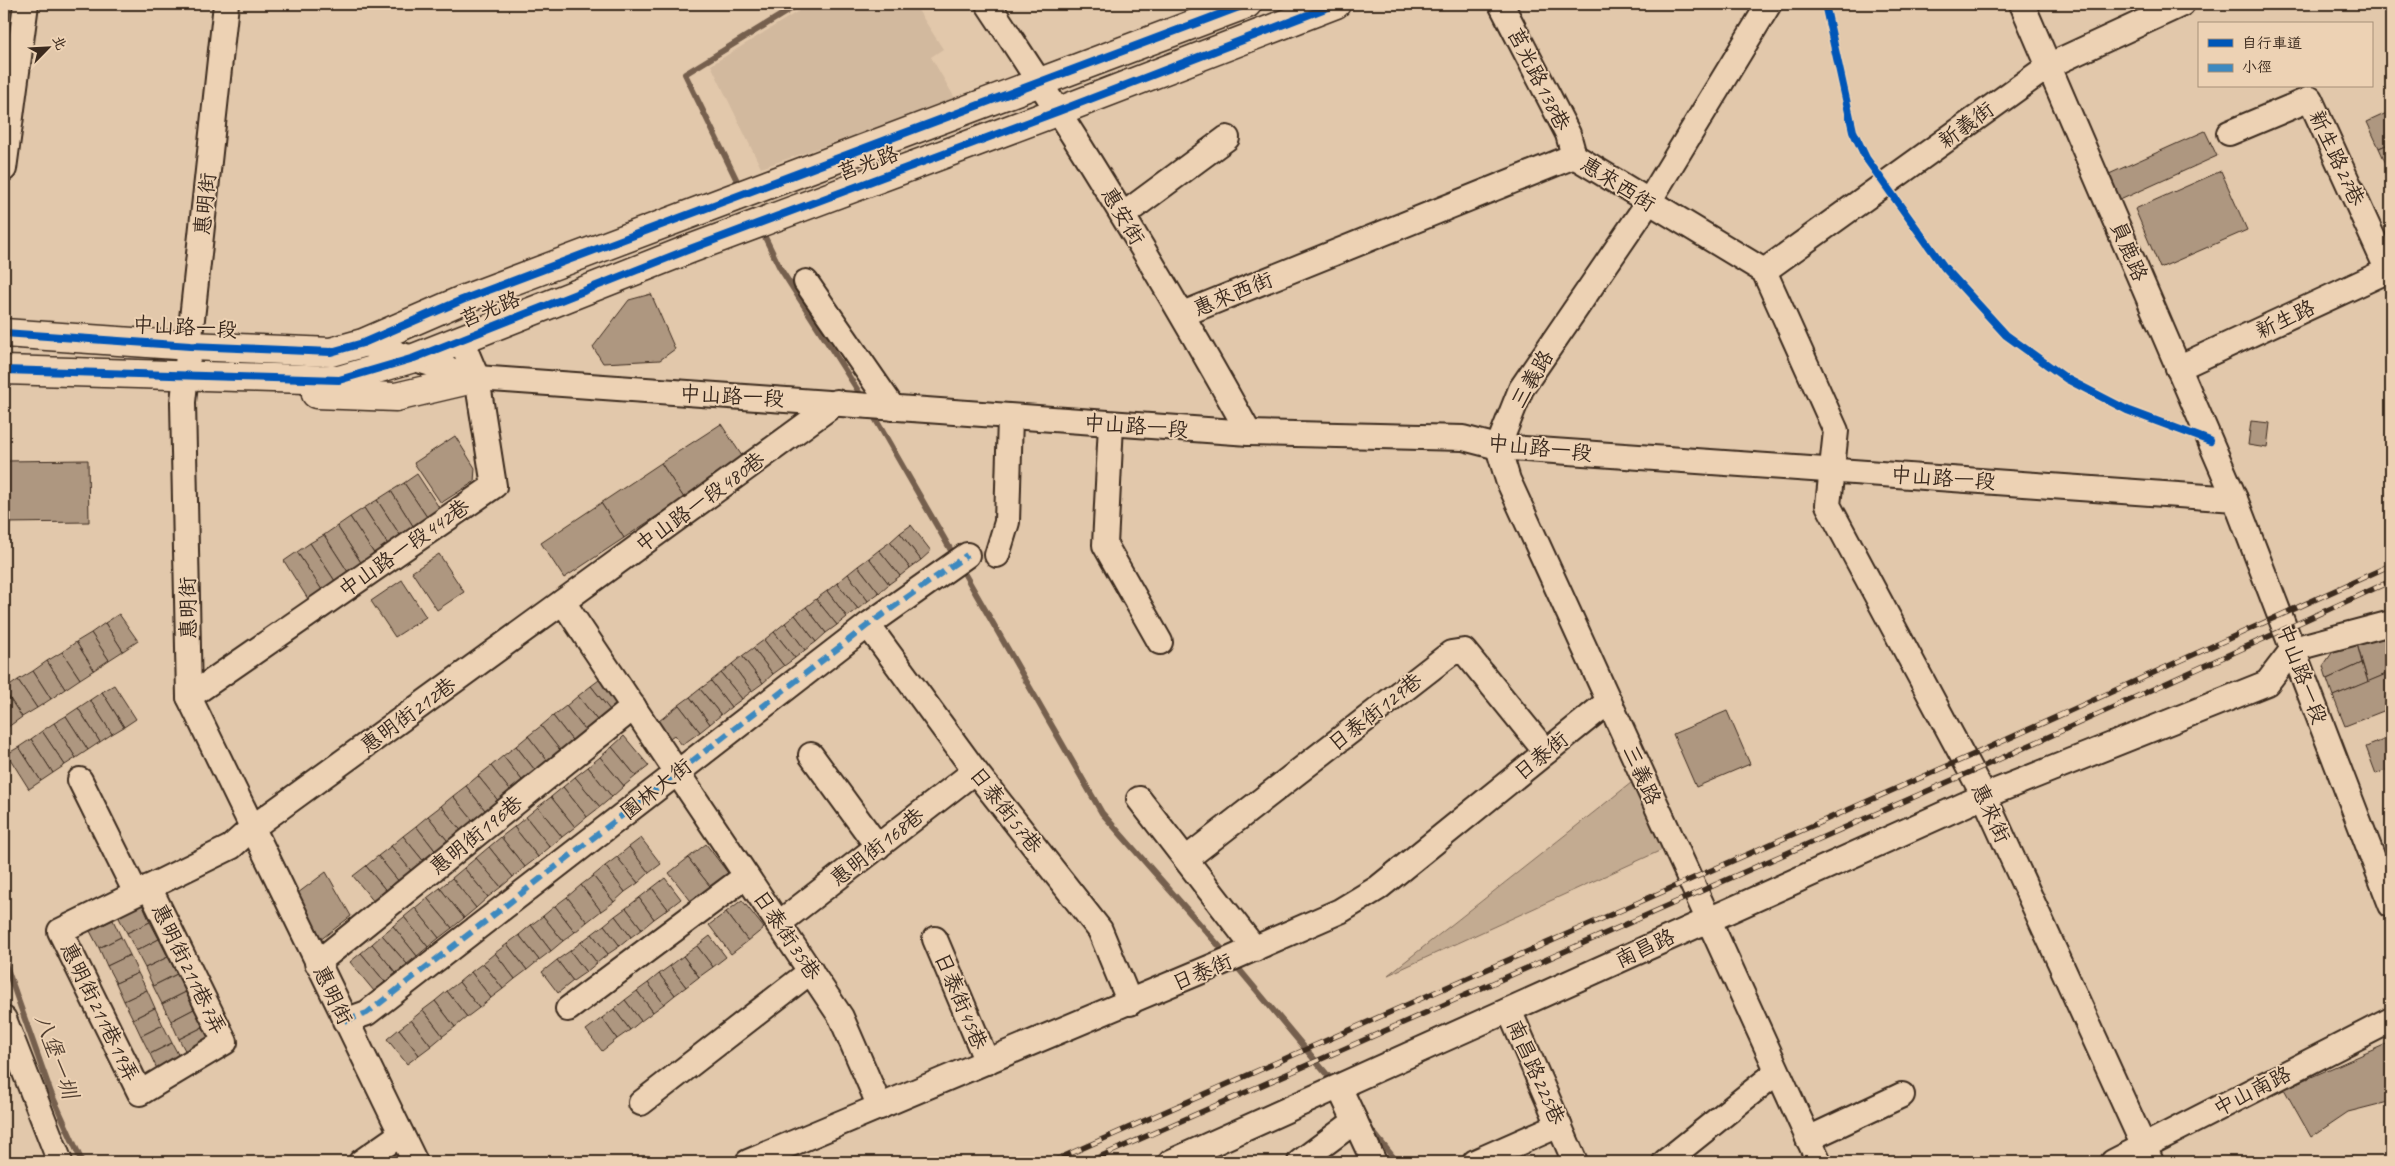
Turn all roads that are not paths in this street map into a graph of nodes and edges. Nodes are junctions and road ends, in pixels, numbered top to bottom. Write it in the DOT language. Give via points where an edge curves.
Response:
graph roads {
  1 [pos="26,4"];
  2 [pos="226,4"];
  3 [pos="988,4"];
  4 [pos="1246,4"];
  5 [pos="1336,4"];
  6 [pos="1501,4"];
  7 [pos="1768,4"];
  8 [pos="2022,4"];
  9 [pos="2182,4"];
  10 [pos="2050,65"];
  11 [pos="1040,82"];
  12 [pos="1058,111"];
  13 [pos="2229,133"];
  14 [pos="1228,138"];
  15 [pos="1574,156"];
  16 [pos="4,170"];
  17 [pos="1648,203"];
  18 [pos="1123,215"];
  19 [pos="2390,270"];
  20 [pos="1764,271"];
  21 [pos="806,282"];
  22 [pos="1183,314"];
  23 [pos="4,332"];
  24 [pos="461,340"];
  25 [pos="363,343"];
  26 [pos="190,346"];
  27 [pos="414,358"];
  28 [pos="2178,368"];
  29 [pos="4,370"];
  30 [pos="186,375"];
  31 [pos="268,378"];
  32 [pos="477,378"];
  33 [pos="837,402"];
  34 [pos="893,408"];
  35 [pos="1010,417"];
  36 [pos="1111,424"];
  37 [pos="1250,433"];
  38 [pos="1498,447"];
  39 [pos="1833,470"];
  40 [pos="2235,499"];
  41 [pos="967,555"];
  42 [pos="997,555"];
  43 [pos="563,602"];
  44 [pos="2391,623"];
  45 [pos="868,625"];
  46 [pos="1160,642"];
  47 [pos="2293,649"];
  48 [pos="189,696"];
  49 [pos="1609,701"];
  50 [pos="634,707"];
  51 [pos="1546,752"];
  52 [pos="811,755"];
  53 [pos="976,771"];
  54 [pos="678,772"];
  55 [pos="80,780"];
  56 [pos="1984,796"];
  57 [pos="1139,799"];
  58 [pos="252,828"];
  59 [pos="878,847"];
  60 [pos="1186,859"];
  61 [pos="746,876"];
  62 [pos="143,890"];
  63 [pos="2391,905"];
  64 [pos="1708,919"];
  65 [pos="778,924"];
  66 [pos="60,931"];
  67 [pos="935,939"];
  68 [pos="1255,948"];
  69 [pos="317,963"];
  70 [pos="811,971"];
  71 [pos="1130,1003"];
  72 [pos="568,1009"];
  73 [pos="1508,1010"];
  74 [pos="4,1019"];
  75 [pos="2391,1020"];
  76 [pos="346,1021"];
  77 [pos="988,1062"];
  78 [pos="1777,1072"];
  79 [pos="1339,1087"];
  80 [pos="140,1094"];
  81 [pos="1902,1095"];
  82 [pos="641,1103"];
  83 [pos="880,1107"];
  84 [pos="1355,1121"];
  85 [pos="1559,1126"];
  86 [pos="401,1134"];
  87 [pos="2147,1154"];
  88 [pos="1815,1156"];
  89 [pos="60,1162"];
  90 [pos="361,1162"];
  91 [pos="415,1162"];
  92 [pos="748,1162"];
  93 [pos="1171,1162"];
  94 [pos="1300,1162"];
  95 [pos="1374,1162"];
  96 [pos="1475,1162"];
  97 [pos="1575,1162"];
  98 [pos="1665,1162"];
  99 [pos="2113,1162"];
  1 -- 16 [label="street"];
  2 -- 26 [label="street, 惠明街"];
  3 -- 11 [label="street, 惠安街"];
  4 -- 11 [label="main road, 莒光路"];
  5 -- 12 [label="main road, 莒光路"];
  6 -- 15 [label="street, 莒光路138巷" via="1568,134"];
  7 -- 17 [label="street, 三義路"];
  8 -- 10 [label="street, 員鹿路"];
  9 -- 10 [label="street, 新義街"];
  10 -- 20 [label="street, 新義街"];
  10 -- 28 [label="street, 員鹿路"];
  11 -- 12 [label="street, 惠安街"];
  11 -- 25 [label="main road, 莒光路" via="462,300"];
  12 -- 18 [label="street, 惠安街"];
  12 -- 24 [label="main road, 莒光路" via="690,249"];
  13 -- 19 [label="street, 新生路27巷" via="2310,99"];
  14 -- 18 [label="street"];
  15 -- 17 [label="street, 惠來西街"];
  15 -- 22 [label="street, 惠來西街"];
  17 -- 20 [label="street, 惠來西街"];
  17 -- 38 [label="street, 三義路" via="1521,389"];
  18 -- 22 [label="street, 惠安街"];
  19 -- 28 [label="street, 新生路"];
  20 -- 39 [label="street" via="1836,431"];
  21 -- 34 [label="street"];
  22 -- 37 [label="street, 惠安街"];
  23 -- 26 [label="main road, 中山路一段"];
  24 -- 27 [label="main road, 莒光路"];
  24 -- 32 [label="street, 中山路一段442巷"];
  25 -- 26 [label="main road, 中山路一段" via="331,352"];
  25 -- 27 [label="street, 中山路一段"];
  26 -- 30 [label="street, 惠明街"];
  27 -- 31 [label="main road" via="339,380"];
  27 -- 32 [label="street, 中山路一段"];
  28 -- 40 [label="street, 員鹿路"];
  29 -- 30 [label="main road"];
  30 -- 31 [label="main road"];
  30 -- 48 [label="street, 惠明街"];
  31 -- 32 [label="main road" via="306,394 396,397"];
  32 -- 33 [label="street, 中山路一段"];
  32 -- 48 [label="street, 中山路一段442巷" via="494,486"];
  33 -- 34 [label="street, 中山路一段"];
  33 -- 43 [label="street, 中山路一段480巷"];
  34 -- 35 [label="street, 中山路一段"];
  35 -- 36 [label="street, 中山路一段"];
  35 -- 42 [label="street" via="1007,522"];
  36 -- 37 [label="street, 中山路一段"];
  36 -- 46 [label="street" via="1105,545"];
  37 -- 38 [label="street, 中山路一段" via="1463,438"];
  38 -- 39 [label="street, 中山路一段"];
  38 -- 49 [label="street, 三義路" via="1508,480"];
  39 -- 40 [label="street, 中山路一段"];
  39 -- 56 [label="street, 惠來街" via="1828,505"];
  40 -- 47 [label="street, 中山路一段"];
  41 -- 45 [label="street, 園林大街"];
  43 -- 50 [label="street, 日泰街35巷"];
  43 -- 58 [label="street, 惠明街212巷"];
  44 -- 47 [label="street"];
  45 -- 53 [label="street, 日泰街57巷"];
  45 -- 54 [label="street, 園林大街"];
  47 -- 56 [label="street, 南昌路" via="2267,683"];
  47 -- 63 [label="street, 中山路一段"];
  48 -- 58 [label="street, 惠明街"];
  49 -- 51 [label="street, 日泰街"];
  49 -- 64 [label="street, 三義路"];
  50 -- 54 [label="street, 日泰街35巷"];
  50 -- 69 [label="street, 惠明街196巷"];
  51 -- 60 [label="street, 日泰街129巷" via="1464,651 1450,653"];
  51 -- 68 [label="street, 日泰街" via="1378,888 1340,911"];
  52 -- 59 [label="street"];
  53 -- 59 [label="street, 惠明街168巷"];
  53 -- 71 [label="street, 日泰街57巷" via="1100,930"];
  54 -- 61 [label="street, 日泰街35巷"];
  54 -- 76 [label="street, 園林大街" via="368,1013"];
  55 -- 62 [label="street"];
  56 -- 64 [label="street, 南昌路"];
  56 -- 87 [label="street, 惠來街"];
  57 -- 60 [label="street"];
  58 -- 62 [label="street, 惠明街212巷" via="231,847"];
  58 -- 69 [label="street, 惠明街"];
  59 -- 65 [label="street, 惠明街168巷"];
  60 -- 68 [label="street"];
  61 -- 65 [label="street, 日泰街35巷"];
  61 -- 72 [label="street"];
  62 -- 66 [label="street, 惠明街212巷"];
  62 -- 80 [label="street, 惠明街211巷7弄" via="225,1042"];
  64 -- 73 [label="street, 南昌路"];
  64 -- 78 [label="street"];
  65 -- 70 [label="street, 日泰街35巷"];
  66 -- 80 [label="street, 惠明街211巷19弄"];
  67 -- 77 [label="street, 日泰街45巷"];
  68 -- 71 [label="street, 日泰街"];
  69 -- 76 [label="street, 惠明街"];
  70 -- 82 [label="street"];
  70 -- 83 [label="street, 日泰街35巷" via="841,1017"];
  71 -- 77 [label="street, 日泰街"];
  73 -- 79 [label="street, 南昌路"];
  73 -- 85 [label="street, 南昌路225巷"];
  74 -- 89 [label="street"];
  75 -- 87 [label="street, 中山南路"];
  76 -- 86 [label="street, 惠明街"];
  77 -- 83 [label="street, 日泰街"];
  78 -- 88 [label="street"];
  78 -- 98 [label="street"];
  79 -- 84 [label="street"];
  79 -- 93 [label="street, 南昌路"];
  81 -- 88 [label="street"];
  83 -- 92 [label="street, 日泰街"];
  84 -- 94 [label="street"];
  84 -- 95 [label="street"];
  85 -- 96 [label="street"];
  85 -- 97 [label="street, 南昌路225巷"];
  86 -- 90 [label="street"];
  86 -- 91 [label="street, 惠明街"];
  87 -- 99 [label="street, 中山南路"];
}
